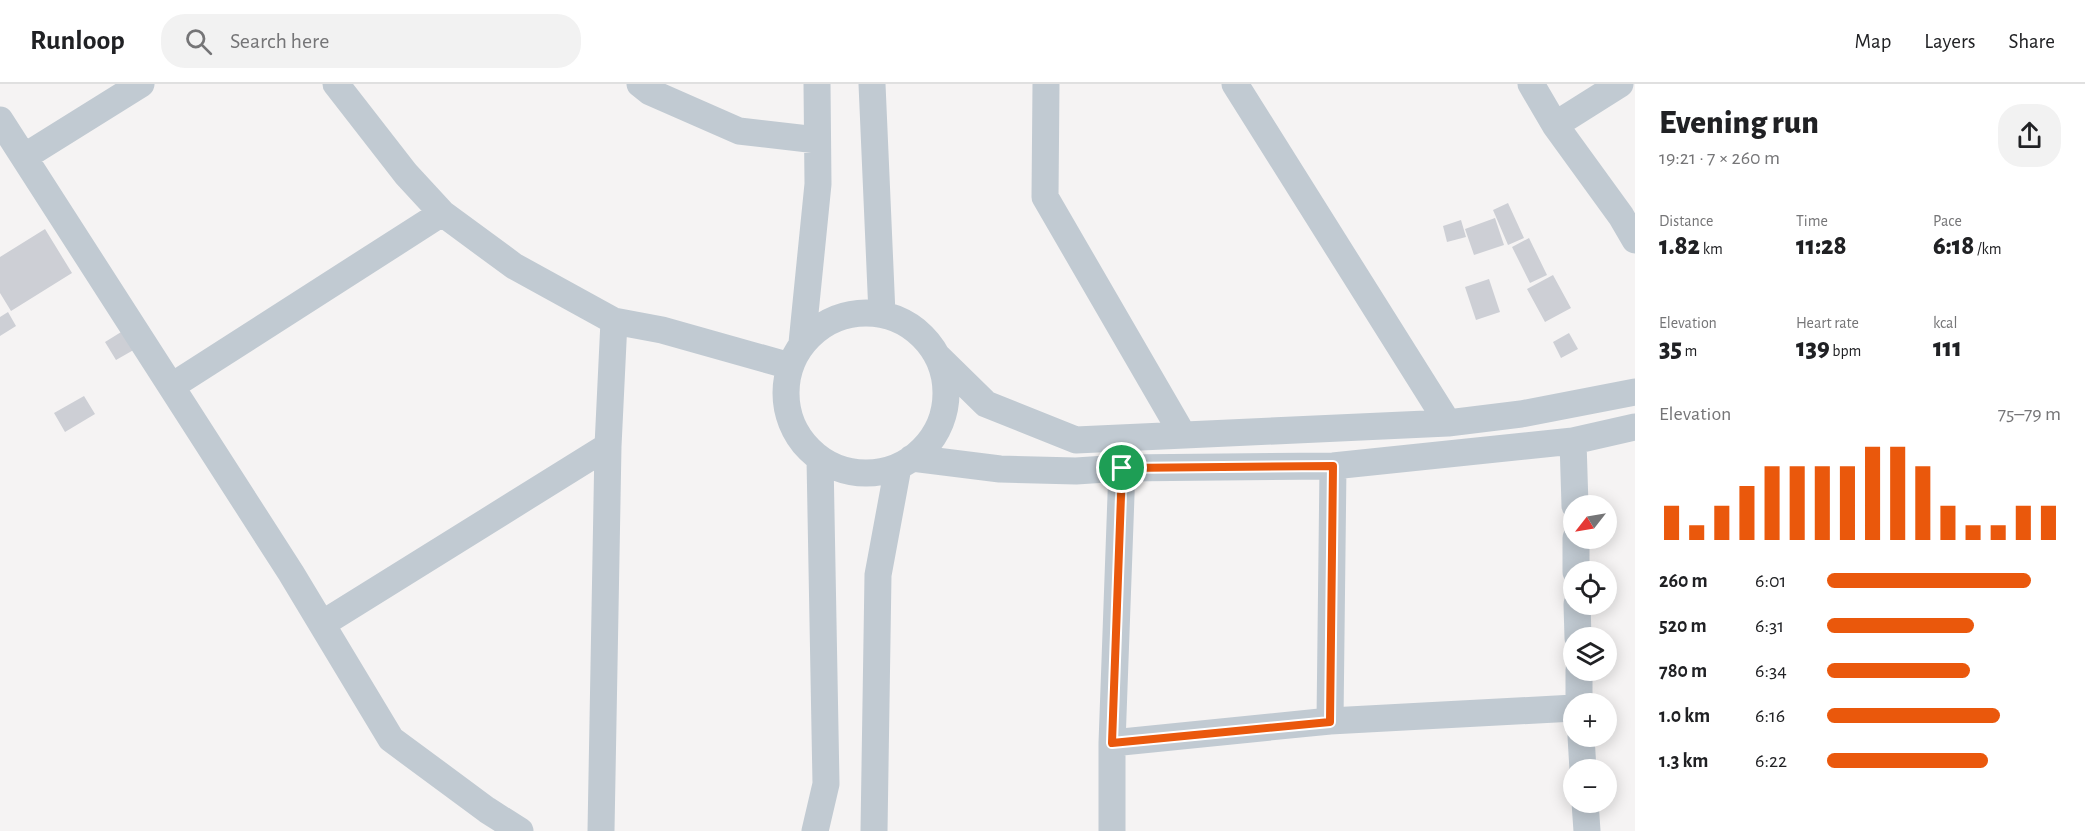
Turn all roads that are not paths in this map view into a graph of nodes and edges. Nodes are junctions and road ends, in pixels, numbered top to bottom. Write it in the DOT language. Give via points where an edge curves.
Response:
graph roads {
  1 [pos="141,84"];
  2 [pos="336,84"];
  3 [pos="640,84"];
  4 [pos="817,84"];
  5 [pos="872,84"];
  6 [pos="1046,84"];
  7 [pos="1235,84"];
  8 [pos="1531,84"];
  9 [pos="1620,84"];
  10 [pos="0,120"];
  11 [pos="1555,125"];
  12 [pos="817,140"];
  13 [pos="24,157"];
  14 [pos="442,213"];
  15 [pos="1628,213"];
  16 [pos="1635,240"];
  17 [pos="882,314"];
  18 [pos="614,321"];
  19 [pos="796,355"];
  20 [pos="937,356"];
  21 [pos="172,386"];
  22 [pos="1635,392"];
  23 [pos="1448,423"];
  24 [pos="1635,427"];
  25 [pos="1184,435"];
  26 [pos="1574,441"];
  27 [pos="608,446"];
  28 [pos="820,459"];
  29 [pos="905,463"];
  30 [pos="1333,466"];
  31 [pos="1122,468"];
  32 [pos="1575,495"];
  33 [pos="322,624"];
  34 [pos="1563,709"];
  35 [pos="1330,722"];
  36 [pos="1112,743"];
  37 [pos="1586,813"];
  38 [pos="520,831"];
  39 [pos="601,831"];
  40 [pos="815,831"];
  41 [pos="874,831"];
  42 [pos="1112,831"];
  43 [pos="1587,831"];
  1 -- 13 [label="street"];
  2 -- 14 [label="street" via="406,174"];
  3 -- 12 [label="street" via="739,131"];
  4 -- 12 [label="street"];
  5 -- 17 [label="street"];
  6 -- 25 [label="street" via="1045,197"];
  7 -- 23 [label="street"];
  8 -- 11 [label="street"];
  9 -- 11 [label="street"];
  10 -- 13 [label="street"];
  11 -- 15 [label="street"];
  12 -- 19 [label="street" via="818,184"];
  13 -- 21 [label="street"];
  14 -- 18 [label="street" via="514,266"];
  14 -- 21 [label="street"];
  15 -- 16 [label="street"];
  17 -- 19 [label="street" via="864,312 830,321 815,330"];
  17 -- 20 [label="street" via="914,329"];
  18 -- 19 [label="street"];
  18 -- 27 [label="street"];
  19 -- 28 [label="street" via="786,383 789,418 797,434"];
  20 -- 25 [label="street" via="986,404 1076,440"];
  20 -- 29 [label="street" via="946,387 943,412 925,448"];
  21 -- 33 [label="street"];
  22 -- 23 [label="street" via="1521,414"];
  23 -- 25 [label="street"];
  24 -- 26 [label="street"];
  26 -- 30 [label="street"];
  26 -- 32 [label="street"];
  27 -- 33 [label="street"];
  27 -- 39 [label="street"];
  28 -- 29 [label="street" via="834,467 866,473"];
  28 -- 40 [label="street" via="826,784"];
  29 -- 31 [label="street" via="1076,471"];
  29 -- 41 [label="street" via="878,574"];
  30 -- 31 [label="street"];
  30 -- 35 [label="street"];
  31 -- 36 [label="street"];
  33 -- 38 [label="street" via="391,739"];
  34 -- 35 [label="street"];
  35 -- 36 [label="street"];
  36 -- 42 [label="street"];
  37 -- 43 [label="street"];
}
